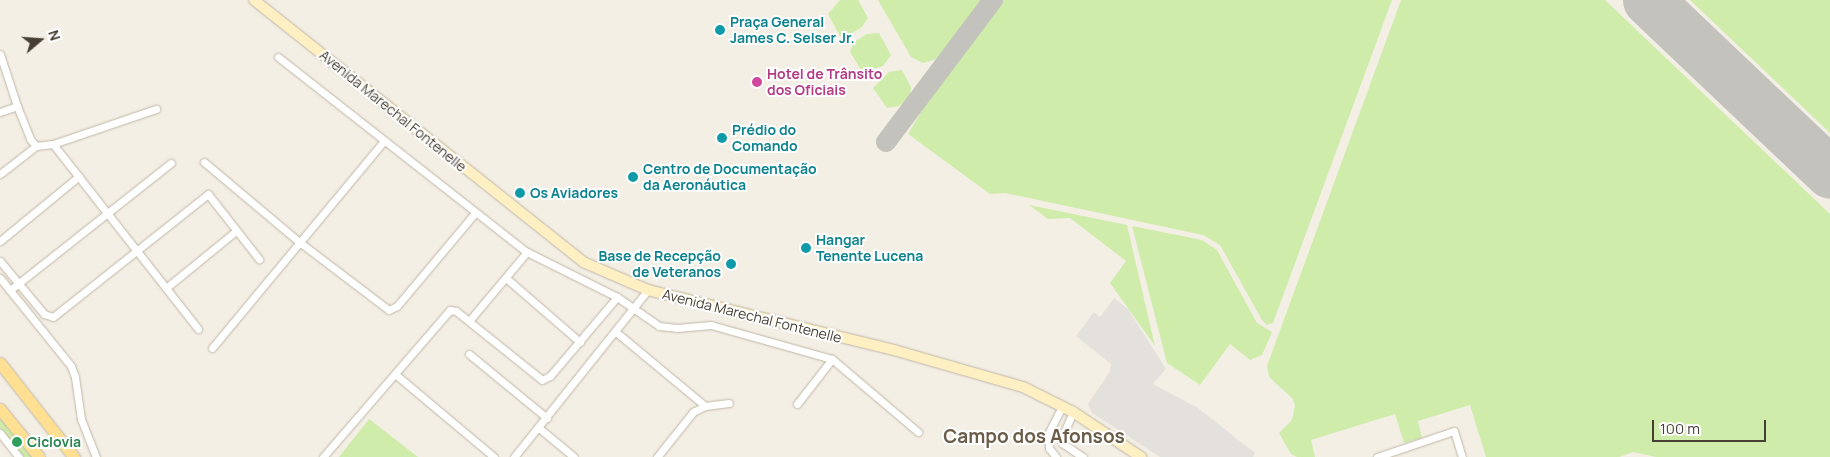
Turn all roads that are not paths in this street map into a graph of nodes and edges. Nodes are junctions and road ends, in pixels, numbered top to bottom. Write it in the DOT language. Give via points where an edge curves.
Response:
graph roads {
  1 [pos="254,0"];
  2 [pos="278,56"];
  3 [pos="1,59"];
  4 [pos="17,106"];
  5 [pos="156,109"];
  6 [pos="0,112"];
  7 [pos="383,142"];
  8 [pos="53,144"];
  9 [pos="36,146"];
  10 [pos="204,162"];
  11 [pos="171,163"];
  12 [pos="0,174"];
  13 [pos="79,176"];
  14 [pos="108,213"];
  15 [pos="476,213"];
  16 [pos="236,231"];
  17 [pos="0,241"];
  18 [pos="298,241"];
  19 [pos="136,249"];
  20 [pos="527,252"];
  21 [pos="259,259"];
  22 [pos="0,261"];
  23 [pos="0,278"];
  24 [pos="506,278"];
  25 [pos="19,283"];
  26 [pos="166,288"];
  27 [pos="10,290"];
  28 [pos="648,290"];
  29 [pos="617,297"];
  30 [pos="635,311"];
  31 [pos="469,321"];
  32 [pos="198,329"];
  33 [pos="616,332"];
  34 [pos="580,342"];
  35 [pos="212,348"];
  36 [pos="469,354"];
  37 [pos="832,359"];
  38 [pos="0,363"];
  39 [pos="395,374"];
  40 [pos="729,403"];
  41 [pos="797,404"];
  42 [pos="705,406"];
  43 [pos="1062,406"];
  44 [pos="0,409"];
  45 [pos="1073,412"];
  46 [pos="547,418"];
  47 [pos="539,428"];
  48 [pos="918,432"];
  49 [pos="0,434"];
  50 [pos="1062,442"];
  51 [pos="1049,448"];
  52 [pos="19,457"];
  53 [pos="39,457"];
  54 [pos="74,457"];
  55 [pos="96,457"];
  56 [pos="323,457"];
  57 [pos="494,457"];
  58 [pos="514,457"];
  59 [pos="574,457"];
  60 [pos="657,457"];
  61 [pos="1056,457"];
  62 [pos="1084,457"];
  63 [pos="1141,457"];
  64 [pos="1377,457"];
  65 [pos="1462,457"];
  1 -- 28 [label="main road, Avenida Marechal Fontenelle" via="584,262"];
  2 -- 7 [label="street"];
  3 -- 4 [label="street"];
  4 -- 6 [label="street"];
  4 -- 9 [label="street"];
  5 -- 8 [label="street"];
  7 -- 15 [label="street"];
  7 -- 18 [label="street"];
  8 -- 9 [label="street"];
  8 -- 13 [label="street"];
  9 -- 12 [label="street"];
  10 -- 18 [label="street"];
  11 -- 14 [label="street"];
  13 -- 14 [label="street"];
  13 -- 17 [label="street"];
  14 -- 19 [label="street"];
  14 -- 25 [label="street"];
  15 -- 18 [label="street" via="397,306 389,310"];
  15 -- 20 [label="street"];
  16 -- 19 [label="street" via="208,194"];
  16 -- 21 [label="street"];
  16 -- 26 [label="street"];
  18 -- 35 [label="street"];
  19 -- 25 [label="street" via="53,318 44,314"];
  19 -- 26 [label="street"];
  20 -- 24 [label="street"];
  20 -- 29 [label="street"];
  22 -- 25 [label="street"];
  23 -- 27 [label="street"];
  24 -- 31 [label="street"];
  24 -- 34 [label="street"];
  25 -- 27 [label="street"];
  26 -- 32 [label="street"];
  27 -- 55 [label="street" via="73,372 80,419"];
  28 -- 30 [label="street"];
  28 -- 43 [label="main road, Avenida Marechal Fontenelle" via="894,350 1022,387"];
  29 -- 30 [label="street"];
  29 -- 34 [label="street"];
  30 -- 33 [label="street"];
  30 -- 37 [label="street" via="659,326 711,325"];
  31 -- 34 [label="street" via="542,380 550,376"];
  31 -- 39 [label="street" via="456,311 447,312"];
  33 -- 42 [label="street"];
  33 -- 46 [label="street"];
  36 -- 46 [label="street"];
  37 -- 41 [label="street"];
  37 -- 48 [label="street"];
  38 -- 54 [label="main road"];
  39 -- 56 [label="street"];
  39 -- 57 [label="street"];
  40 -- 42 [label="street"];
  42 -- 60 [label="street" via="693,412"];
  43 -- 45 [label="main road, Avenida Marechal Fontenelle"];
  43 -- 51 [label="street" via="1048,434"];
  44 -- 53 [label="main road"];
  45 -- 50 [label="street"];
  45 -- 63 [label="main road, Avenida Marechal Fontenelle"];
  46 -- 47 [label="street"];
  47 -- 58 [label="street"];
  47 -- 59 [label="street"];
  49 -- 52 [label="street"];
  50 -- 51 [label="street"];
  50 -- 62 [label="street"];
  51 -- 61 [label="street"];
  64 -- 65 [label="street" via="1454,430"];
}
